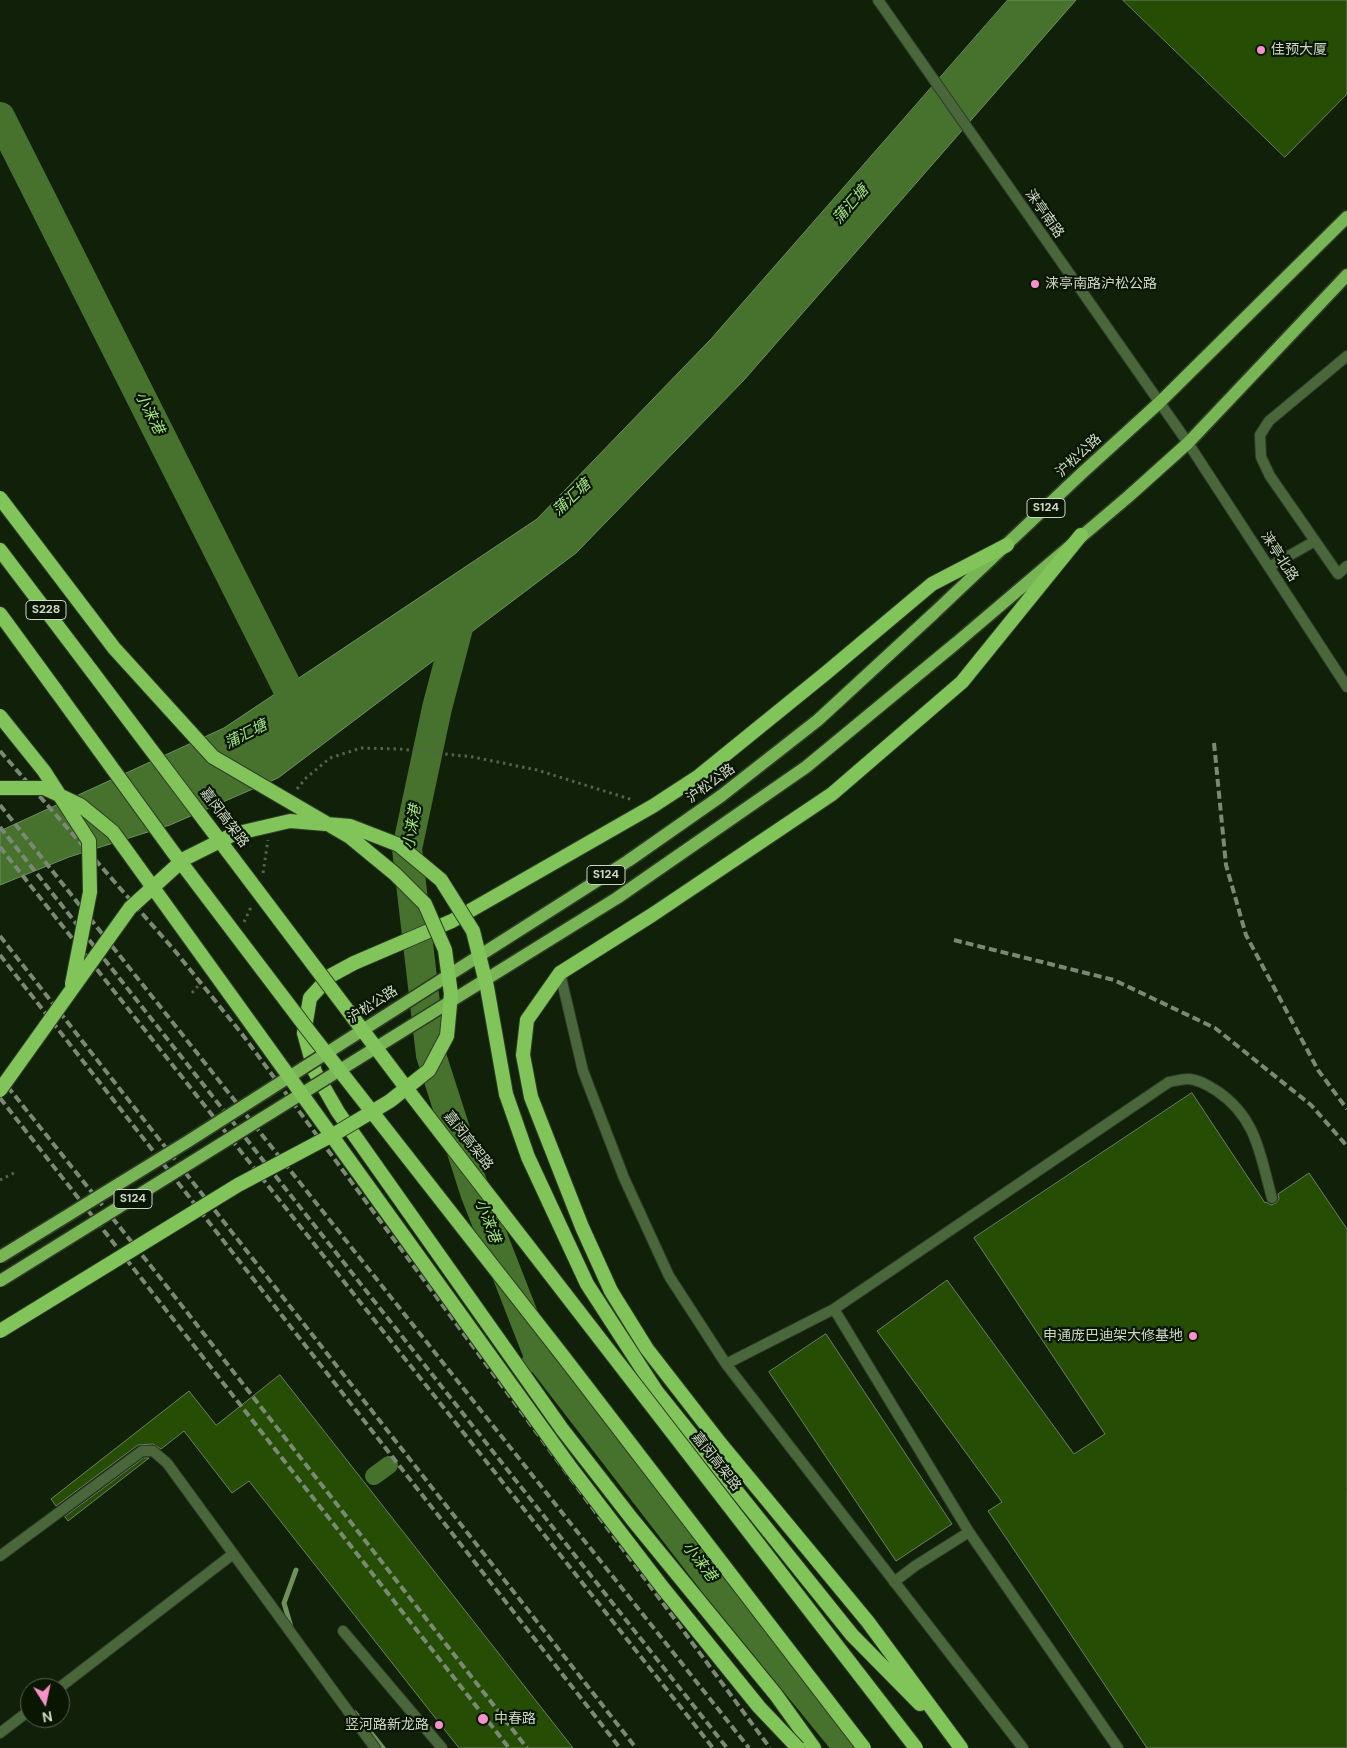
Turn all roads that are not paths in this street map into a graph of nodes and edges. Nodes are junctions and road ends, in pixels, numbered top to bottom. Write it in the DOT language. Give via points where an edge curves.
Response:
graph roads {
  1 [pos="878,0"];
  2 [pos="1347,217"];
  3 [pos="1347,275"];
  4 [pos="1347,356"];
  5 [pos="1160,402"];
  6 [pos="1188,443"];
  7 [pos="0,498"];
  8 [pos="1082,535"];
  9 [pos="1315,541"];
  10 [pos="1008,546"];
  11 [pos="0,550"];
  12 [pos="1347,566"];
  13 [pos="1269,567"];
  14 [pos="0,614"];
  15 [pos="1347,687"];
  16 [pos="0,716"];
  17 [pos="0,788"];
  18 [pos="560,973"];
  19 [pos="71,990"];
  20 [pos="0,1090"];
  21 [pos="1272,1198"];
  22 [pos="0,1257"];
  23 [pos="0,1281"];
  24 [pos="834,1309"];
  25 [pos="0,1331"];
  26 [pos="726,1364"];
  27 [pos="969,1532"];
  28 [pos="233,1554"];
  29 [pos="0,1556"];
  30 [pos="894,1582"];
  31 [pos="343,1631"];
  32 [pos="70,1680"];
  33 [pos="20,1718"];
  34 [pos="0,1733"];
  35 [pos="960,1746"];
  36 [pos="375,1748"];
  37 [pos="442,1748"];
  38 [pos="798,1748"];
  39 [pos="814,1748"];
  40 [pos="864,1748"];
  41 [pos="916,1748"];
  42 [pos="1023,1748"];
  43 [pos="1118,1748"];
  1 -- 5 [label="street, 涞亭南路"];
  2 -- 5 [label="main road, 沪松公路 / S124"];
  3 -- 6 [label="main road, S124"];
  4 -- 9 [label="street" via="1269,420 1260,435 1261,457 1270,476"];
  5 -- 6 [label="street, 涞亭南路"];
  5 -- 10 [label="main road, 沪松公路 / S124"];
  6 -- 8 [label="main road, S124"];
  6 -- 13 [label="street, 涞亭北路"];
  7 -- 25 [label="highway, bridge" via="114,648 213,757 350,837 425,904 444,950 451,994 447,1036 429,1070 390,1101 238,1185"];
  8 -- 18 [label="highway" via="962,682 832,794"];
  8 -- 23 [label="main road, S124, bridge" via="806,767 617,898"];
  9 -- 12 [label="street" via="1338,574"];
  9 -- 13 [label="street"];
  10 -- 22 [label="main road, 沪松公路 / S124, bridge" via="818,720 721,796 628,861"];
  10 -- 39 [label="highway" via="932,584 699,776 654,806 452,921 359,960 330,976 310,998 304,1033 315,1072 338,1112 562,1429 632,1520 776,1695"];
  11 -- 41 [label="highway, 嘉闵高架路 / S228, bridge" via="413,1098"];
  13 -- 15 [label="street, 涞亭北路"];
  14 -- 40 [label="highway, S228, bridge" via="173,852 291,1007"];
  16 -- 19 [label="highway, bridge" via="44,771 89,841 90,892"];
  17 -- 38 [label="highway, bridge" via="44,788 80,805 113,832 571,1468 663,1588 759,1706"];
  18 -- 26 [label="street" via="583,1071 624,1178 669,1276"];
  18 -- 35 [label="highway" via="528,1020 523,1056 531,1097 582,1227 611,1290 646,1349 868,1622"];
  19 -- 20 [label="highway, bridge"];
  19 -- 35 [label="highway, bridge" via="130,908 184,859 234,834 290,821 350,826 399,846 440,880 473,931 487,987 506,1094 528,1157 587,1284 657,1392 736,1492 852,1635"];
  21 -- 24 [label="street" via="1252,1130 1242,1114 1208,1086 1190,1079 1169,1082"];
  24 -- 26 [label="street"];
  24 -- 27 [label="street"];
  26 -- 30 [label="street"];
  27 -- 30 [label="street"];
  27 -- 43 [label="street"];
  28 -- 29 [label="street" via="167,1463 153,1451 142,1452"];
  28 -- 32 [label="street"];
  28 -- 36 [label="street"];
  30 -- 42 [label="street"];
  31 -- 37 [label="street"];
  33 -- 34 [label="street"];
}
